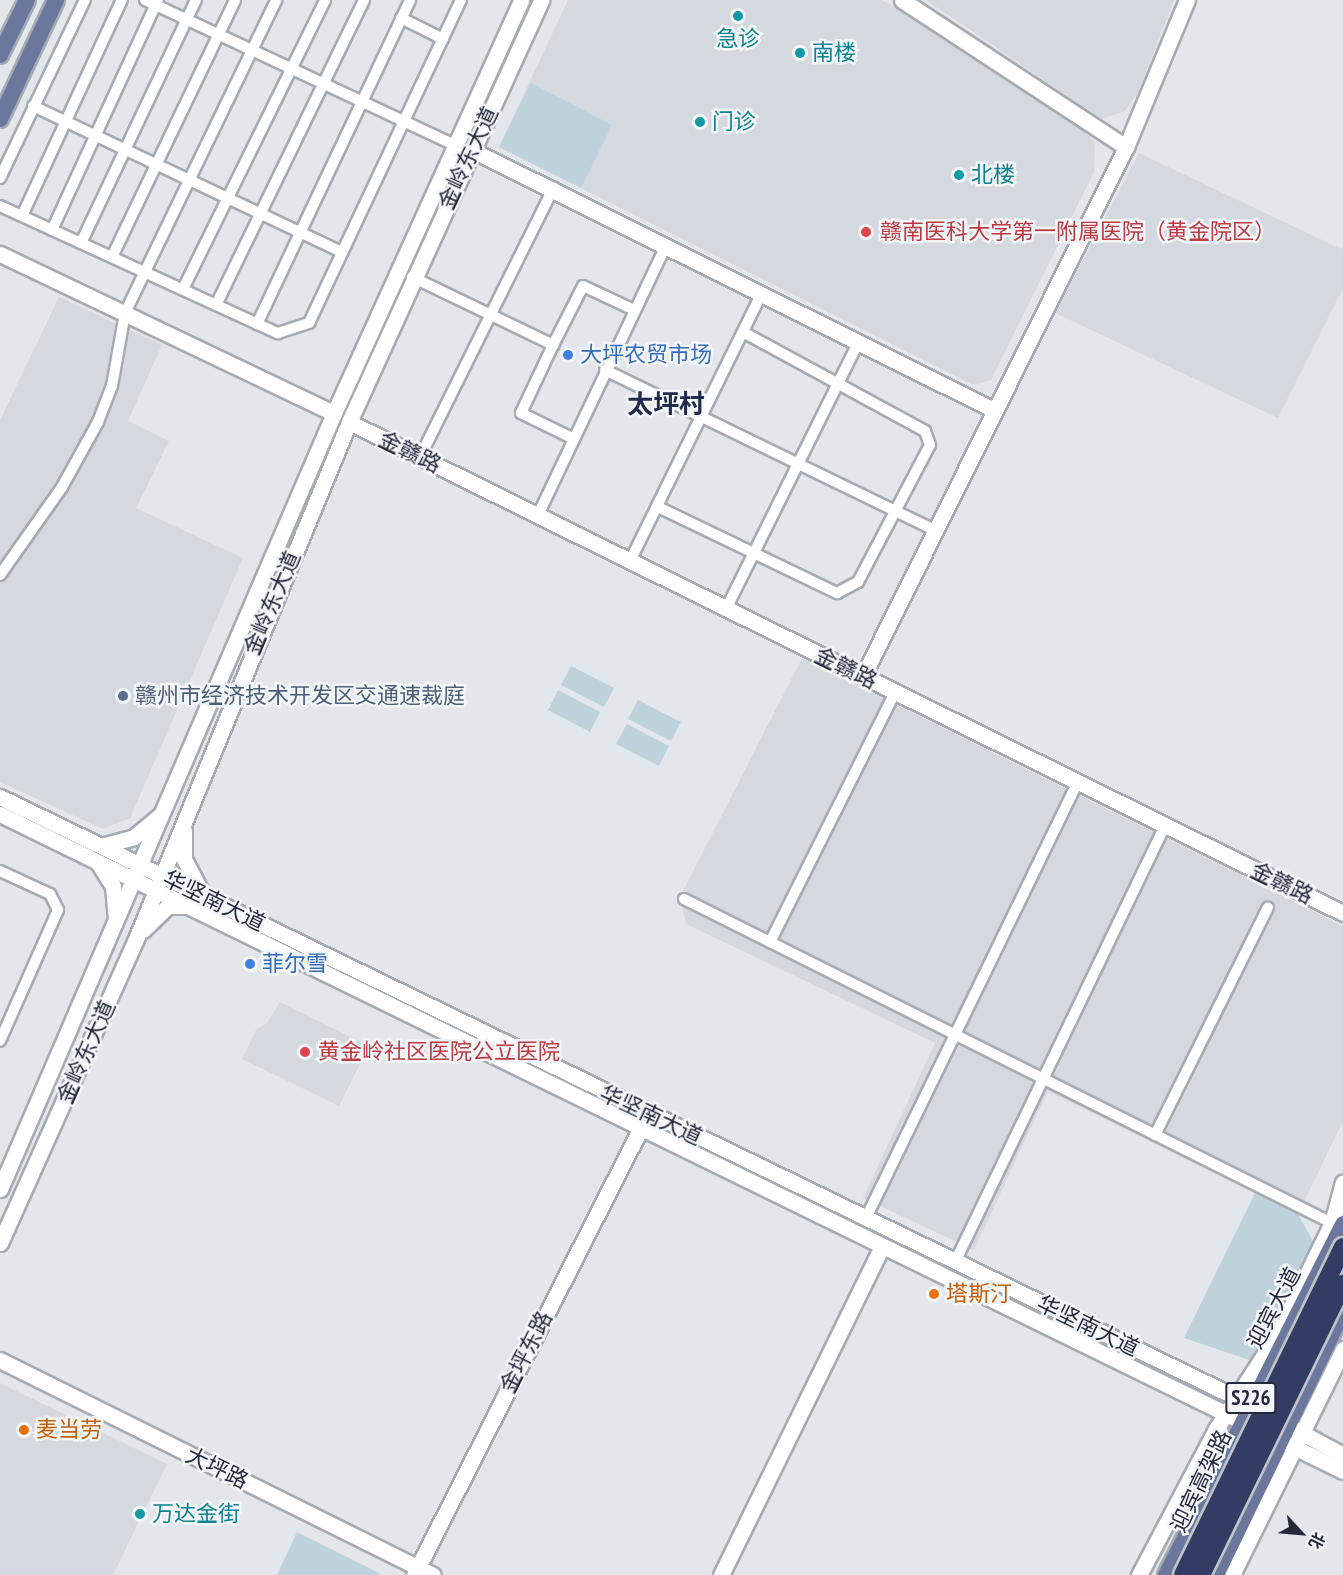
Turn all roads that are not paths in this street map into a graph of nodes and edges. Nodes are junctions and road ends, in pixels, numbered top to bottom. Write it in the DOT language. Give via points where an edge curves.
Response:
graph roads {
  1 [pos="27,0"];
  2 [pos="56,0"];
  3 [pos="85,0"];
  4 [pos="122,0"];
  5 [pos="145,0"];
  6 [pos="196,0"];
  7 [pos="235,0"];
  8 [pos="276,0"];
  9 [pos="325,0"];
  10 [pos="364,0"];
  11 [pos="461,0"];
  12 [pos="521,0"];
  13 [pos="541,0"];
  14 [pos="902,0"];
  15 [pos="1187,0"];
  16 [pos="405,2"];
  17 [pos="157,3"];
  18 [pos="401,18"];
  19 [pos="187,20"];
  20 [pos="218,35"];
  21 [pos="443,39"];
  22 [pos="251,50"];
  23 [pos="0,55"];
  24 [pos="291,69"];
  25 [pos="323,85"];
  26 [pos="361,103"];
  27 [pos="33,106"];
  28 [pos="0,119"];
  29 [pos="66,122"];
  30 [pos="403,123"];
  31 [pos="96,136"];
  32 [pos="454,145"];
  33 [pos="1126,147"];
  34 [pos="125,149"];
  35 [pos="472,150"];
  36 [pos="156,164"];
  37 [pos="0,178"];
  38 [pos="190,180"];
  39 [pos="554,187"];
  40 [pos="228,198"];
  41 [pos="0,206"];
  42 [pos="260,213"];
  43 [pos="22,216"];
  44 [pos="52,230"];
  45 [pos="301,232"];
  46 [pos="81,243"];
  47 [pos="666,246"];
  48 [pos="342,252"];
  49 [pos="0,254"];
  50 [pos="112,257"];
  51 [pos="145,272"];
  52 [pos="412,277"];
  53 [pos="183,289"];
  54 [pos="761,295"];
  55 [pos="216,305"];
  56 [pos="634,310"];
  57 [pos="125,313"];
  58 [pos="490,314"];
  59 [pos="258,324"];
  60 [pos="742,332"];
  61 [pos="553,345"];
  62 [pos="857,345"];
  63 [pos="605,370"];
  64 [pos="838,383"];
  65 [pos="994,410"];
  66 [pos="334,413"];
  67 [pos="701,417"];
  68 [pos="349,422"];
  69 [pos="572,438"];
  70 [pos="420,457"];
  71 [pos="798,464"];
  72 [pos="657,507"];
  73 [pos="893,510"];
  74 [pos="538,515"];
  75 [pos="936,531"];
  76 [pos="754,552"];
  77 [pos="630,561"];
  78 [pos="0,575"];
  79 [pos="726,609"];
  80 [pos="237,668"];
  81 [pos="863,676"];
  82 [pos="895,692"];
  83 [pos="1078,782"];
  84 [pos="0,797"];
  85 [pos="166,808"];
  86 [pos="0,814"];
  87 [pos="185,818"];
  88 [pos="1165,825"];
  89 [pos="98,853"];
  90 [pos="0,871"];
  91 [pos="139,872"];
  92 [pos="159,882"];
  93 [pos="684,899"];
  94 [pos="200,901"];
  95 [pos="1268,907"];
  96 [pos="1343,913"];
  97 [pos="115,929"];
  98 [pos="136,939"];
  99 [pos="770,942"];
  100 [pos="952,1033"];
  101 [pos="0,1041"];
  102 [pos="1041,1077"];
  103 [pos="639,1130"];
  104 [pos="1155,1135"];
  105 [pos="1343,1182"];
  106 [pos="0,1188"];
  107 [pos="866,1218"];
  108 [pos="1339,1225"];
  109 [pos="0,1243"];
  110 [pos="881,1248"];
  111 [pos="1343,1248"];
  112 [pos="955,1262"];
  113 [pos="1343,1284"];
  114 [pos="1343,1311"];
  115 [pos="1343,1349"];
  116 [pos="0,1360"];
  117 [pos="1241,1401"];
  118 [pos="1232,1418"];
  119 [pos="1294,1429"];
  120 [pos="1287,1445"];
  121 [pos="1343,1455"];
  122 [pos="1343,1471"];
  123 [pos="415,1571"];
  124 [pos="433,1575"];
  125 [pos="721,1575"];
  126 [pos="1139,1575"];
  127 [pos="1167,1575"];
  128 [pos="1183,1575"];
  129 [pos="1201,1575"];
  130 [pos="1216,1575"];
  131 [pos="1232,1575"];
  1 -- 23 [label="main road"];
  2 -- 28 [label="main road"];
  3 -- 27 [label="street"];
  4 -- 29 [label="street"];
  5 -- 17 [label="street"];
  6 -- 19 [label="street"];
  7 -- 20 [label="street"];
  8 -- 22 [label="street"];
  9 -- 24 [label="street"];
  10 -- 25 [label="street"];
  11 -- 21 [label="street"];
  12 -- 32 [label="main road, 金岭东大道"];
  13 -- 35 [label="main road, 金岭东大道"];
  14 -- 33 [label="main road"];
  15 -- 33 [label="main road"];
  16 -- 18 [label="street"];
  17 -- 19 [label="street"];
  17 -- 31 [label="street"];
  18 -- 21 [label="street"];
  18 -- 26 [label="street"];
  19 -- 20 [label="street"];
  19 -- 34 [label="street"];
  20 -- 22 [label="street"];
  20 -- 36 [label="street"];
  21 -- 30 [label="street"];
  22 -- 24 [label="street"];
  22 -- 38 [label="street"];
  24 -- 25 [label="street"];
  24 -- 40 [label="street"];
  25 -- 26 [label="street"];
  25 -- 42 [label="street"];
  26 -- 30 [label="street"];
  26 -- 45 [label="street"];
  27 -- 29 [label="street"];
  27 -- 37 [label="street"];
  29 -- 31 [label="street"];
  29 -- 43 [label="street"];
  30 -- 32 [label="street"];
  30 -- 48 [label="street"];
  31 -- 34 [label="street"];
  31 -- 44 [label="street"];
  32 -- 66 [label="main road, 金岭东大道"];
  33 -- 65 [label="main road"];
  34 -- 36 [label="street"];
  34 -- 46 [label="street"];
  35 -- 39 [label="main road"];
  35 -- 52 [label="main road, 金岭东大道"];
  36 -- 38 [label="street"];
  36 -- 50 [label="street"];
  38 -- 40 [label="street"];
  38 -- 51 [label="street"];
  39 -- 47 [label="main road"];
  39 -- 58 [label="street"];
  40 -- 42 [label="street"];
  40 -- 53 [label="street"];
  41 -- 43 [label="street"];
  42 -- 45 [label="street"];
  42 -- 55 [label="street"];
  43 -- 44 [label="street"];
  44 -- 46 [label="street"];
  45 -- 48 [label="street"];
  45 -- 59 [label="street"];
  46 -- 50 [label="street"];
  47 -- 54 [label="main road"];
  47 -- 56 [label="street"];
  48 -- 59 [label="street" via="309,323 278,333"];
  49 -- 57 [label="main road"];
  50 -- 51 [label="street"];
  51 -- 53 [label="street"];
  51 -- 57 [label="street"];
  52 -- 58 [label="street"];
  52 -- 68 [label="main road, 金岭东大道"];
  53 -- 55 [label="street"];
  54 -- 60 [label="street"];
  54 -- 62 [label="main road"];
  55 -- 59 [label="street"];
  56 -- 61 [label="street" via="583,286"];
  56 -- 63 [label="street"];
  57 -- 66 [label="main road"];
  57 -- 78 [label="street" via="112,386 98,422 62,487"];
  58 -- 61 [label="street"];
  58 -- 70 [label="street"];
  60 -- 64 [label="street"];
  60 -- 67 [label="street"];
  61 -- 69 [label="street" via="521,413"];
  62 -- 64 [label="street"];
  62 -- 65 [label="main road"];
  63 -- 67 [label="street"];
  63 -- 69 [label="street"];
  64 -- 71 [label="street"];
  64 -- 73 [label="street" via="925,431 930,445"];
  65 -- 75 [label="main road"];
  66 -- 80 [label="main road, 金岭东大道"];
  67 -- 71 [label="street"];
  67 -- 72 [label="street"];
  68 -- 70 [label="main road, 金赣路"];
  68 -- 80 [label="main road, 金岭东大道"];
  69 -- 74 [label="street"];
  70 -- 74 [label="main road, 金赣路"];
  71 -- 73 [label="street"];
  71 -- 76 [label="street"];
  72 -- 76 [label="street"];
  72 -- 77 [label="street"];
  73 -- 75 [label="street"];
  73 -- 76 [label="street" via="858,582 837,593"];
  74 -- 77 [label="main road, 金赣路"];
  75 -- 81 [label="main road"];
  76 -- 79 [label="street"];
  77 -- 79 [label="main road, 金赣路"];
  79 -- 81 [label="main road, 金赣路"];
  80 -- 85 [label="main road, 金岭东大道"];
  80 -- 87 [label="main road, 金岭东大道"];
  81 -- 82 [label="main road, 金赣路"];
  82 -- 83 [label="main road, 金赣路"];
  82 -- 99 [label="street"];
  83 -- 88 [label="main road, 金赣路"];
  83 -- 100 [label="street"];
  84 -- 89 [label="main road, 华坚南大道"];
  85 -- 89 [label="main road" via="134,837"];
  85 -- 91 [label="main road, 金岭东大道"];
  86 -- 89 [label="main road, 华坚南大道"];
  87 -- 92 [label="main road, 金岭东大道"];
  87 -- 94 [label="main road" via="184,859"];
  88 -- 96 [label="main road, 金赣路"];
  88 -- 102 [label="street"];
  89 -- 91 [label="main road, 华坚南大道"];
  89 -- 97 [label="main road" via="112,886"];
  90 -- 101 [label="street" via="51,894 58,910"];
  91 -- 92 [label="main road, 华坚南大道"];
  91 -- 97 [label="main road, 金岭东大道"];
  92 -- 94 [label="main road, 华坚南大道"];
  92 -- 98 [label="main road, 金岭东大道"];
  93 -- 99 [label="street"];
  94 -- 98 [label="main road" via="168,906"];
  94 -- 103 [label="main road, 华坚南大道"];
  94 -- 107 [label="main road, 华坚南大道"];
  95 -- 104 [label="street"];
  97 -- 106 [label="main road, 金岭东大道"];
  98 -- 109 [label="main road, 金岭东大道"];
  99 -- 100 [label="street"];
  100 -- 102 [label="street"];
  100 -- 107 [label="street"];
  102 -- 104 [label="street"];
  102 -- 112 [label="street"];
  103 -- 110 [label="main road, 华坚南大道"];
  103 -- 123 [label="main road, 金坪东路"];
  104 -- 108 [label="street"];
  105 -- 108 [label="main road"];
  107 -- 112 [label="main road, 华坚南大道"];
  108 -- 117 [label="main road, 迎宾大道 / S226"];
  110 -- 118 [label="main road, 华坚南大道"];
  110 -- 125 [label="main road"];
  111 -- 128 [label="highway, 迎宾高架路, bridge"];
  112 -- 117 [label="main road, 华坚南大道"];
  113 -- 129 [label="highway, 迎宾高架路, bridge"];
  114 -- 119 [label="main road, S226"];
  115 -- 119 [label="main road"];
  116 -- 123 [label="main road, 大坪路"];
  117 -- 118 [label="main road, 迎宾大道 / S226"];
  117 -- 119 [label="main road, 华坚南大道"];
  118 -- 120 [label="main road, 华坚南大道"];
  118 -- 126 [label="main road"];
  118 -- 127 [label="main road, 迎宾大道 / S226"];
  119 -- 120 [label="main road, S226"];
  119 -- 121 [label="main road, 华坚南大道"];
  120 -- 122 [label="main road, 华坚南大道"];
  120 -- 130 [label="main road, S226"];
  120 -- 131 [label="main road"];
  123 -- 124 [label="main road, 大坪路"];
}
